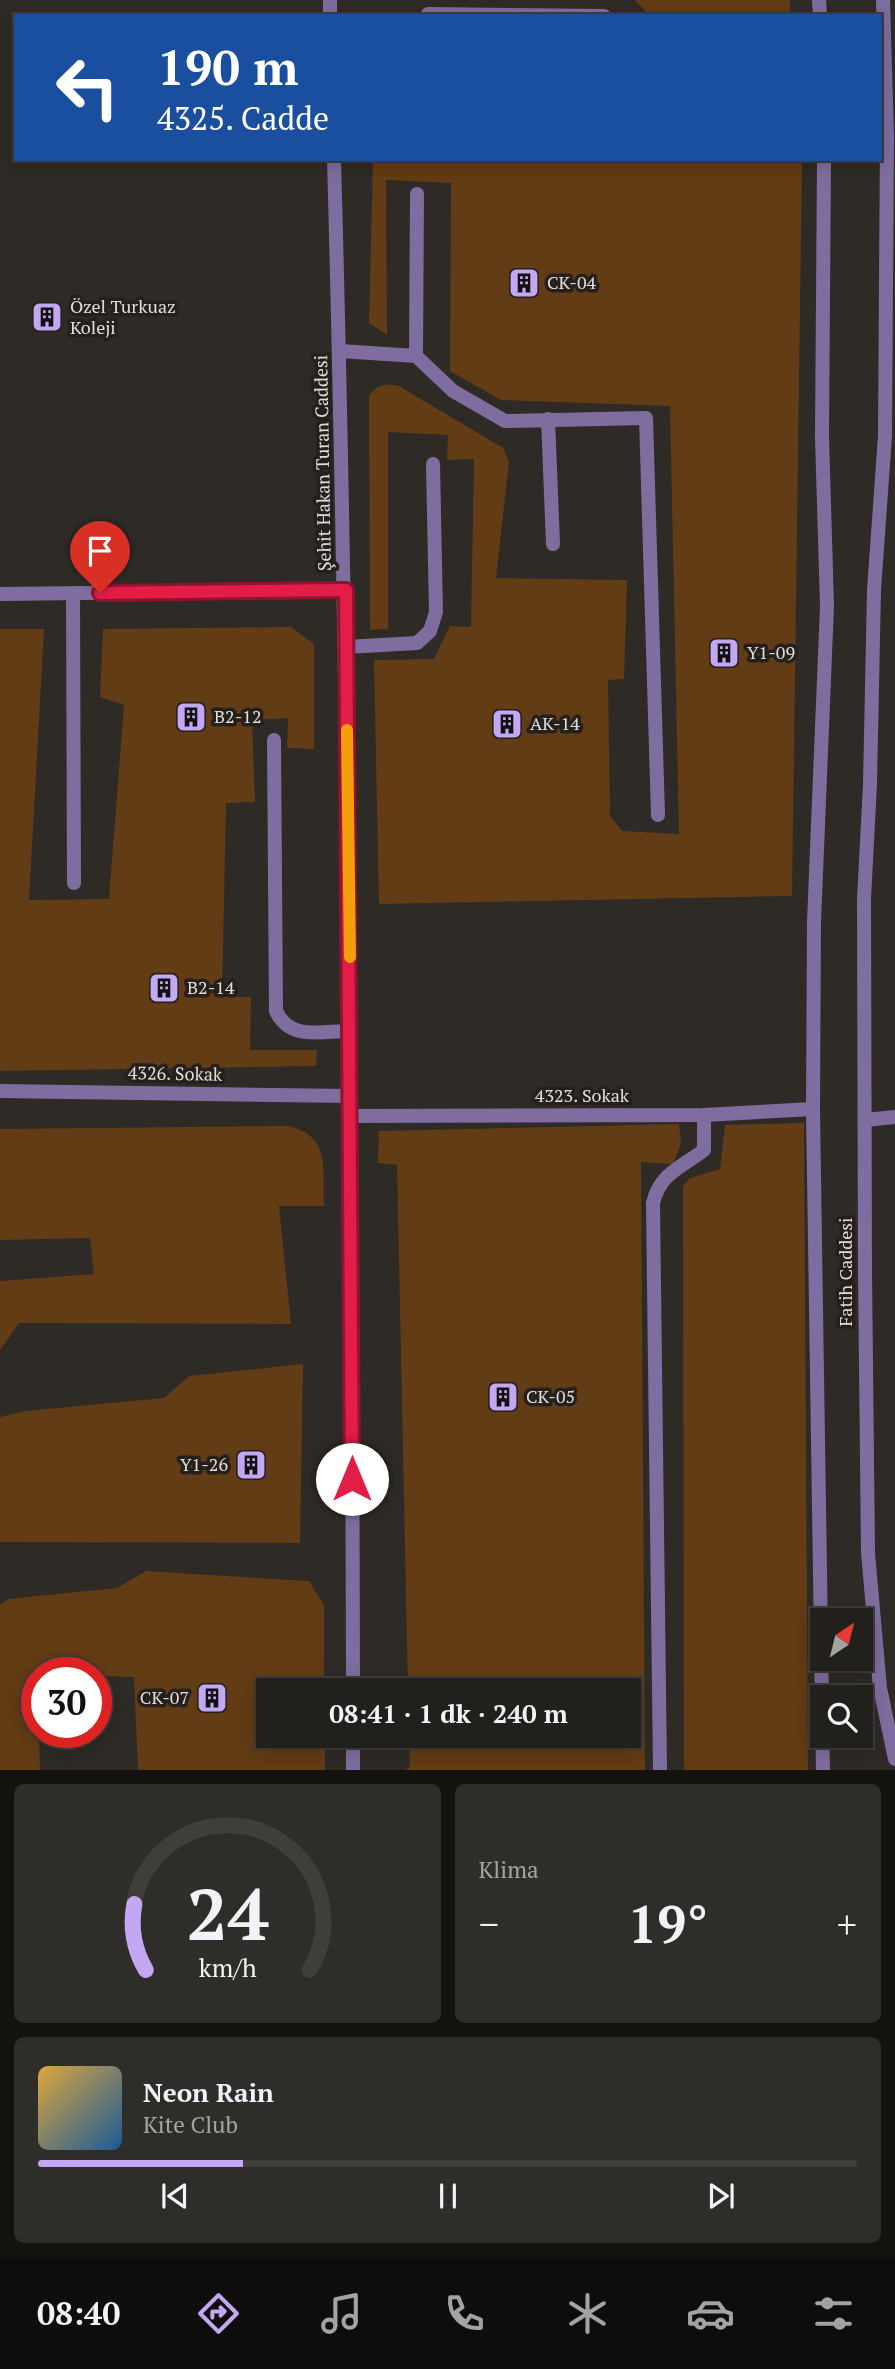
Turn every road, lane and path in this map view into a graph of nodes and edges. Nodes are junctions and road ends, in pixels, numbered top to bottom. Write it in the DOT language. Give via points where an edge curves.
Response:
graph roads {
  1 [pos="883,0"];
  2 [pos="334,161"];
  3 [pos="824,161"];
  4 [pos="417,194"];
  5 [pos="340,351"];
  6 [pos="416,356"];
  7 [pos="548,419"];
  8 [pos="433,464"];
  9 [pos="554,544"];
  10 [pos="346,590"];
  11 [pos="73,593"];
  12 [pos="0,594"];
  13 [pos="346,647"];
  14 [pos="274,740"];
  15 [pos="658,815"];
  16 [pos="75,883"];
  17 [pos="349,1031"];
  18 [pos="0,1091"];
  19 [pos="349,1096"];
  20 [pos="813,1109"];
  21 [pos="705,1115"];
  22 [pos="350,1116"];
  23 [pos="895,1117"];
  24 [pos="865,1120"];
  25 [pos="353,1678"];
  26 [pos="353,1748"];
  27 [pos="895,1759"];
  28 [pos="353,1770"];
  29 [pos="660,1770"];
  30 [pos="823,1770"];
  1 -- 24 [label="street, Fatih Caddesi" via="886,436 874,590 864,899"];
  2 -- 5 [label="street, Şehit Hakan Turan Caddesi"];
  3 -- 20 [label="street" via="822,437 827,606 814,922"];
  4 -- 6 [label="street"];
  5 -- 6 [label="street"];
  5 -- 10 [label="street, Şehit Hakan Turan Caddesi"];
  6 -- 7 [label="street" via="453,391 505,421"];
  7 -- 9 [label="street"];
  7 -- 15 [label="street" via="646,418"];
  8 -- 13 [label="street" via="436,612 430,631 416,643"];
  10 -- 11 [label="street"];
  10 -- 13 [label="street, Şehit Hakan Turan Caddesi"];
  11 -- 12 [label="street"];
  11 -- 16 [label="street"];
  13 -- 17 [label="street, Şehit Hakan Turan Caddesi"];
  14 -- 17 [label="street" via="276,1011 283,1025 295,1031"];
  17 -- 19 [label="street, Şehit Hakan Turan Caddesi"];
  18 -- 19 [label="street, 4326. Sokak"];
  19 -- 22 [label="street, Şehit Hakan Turan Caddesi"];
  20 -- 21 [label="street, 4323. Sokak"];
  20 -- 30 [label="street"];
  21 -- 22 [label="street, 4323. Sokak"];
  21 -- 29 [label="street" via="705,1150 666,1174 653,1203"];
  22 -- 25 [label="street, Şehit Hakan Turan Caddesi"];
  23 -- 24 [label="street"];
  24 -- 27 [label="street, Fatih Caddesi" via="868,1553 880,1688"];
  26 -- 28 [label="street"];
}
